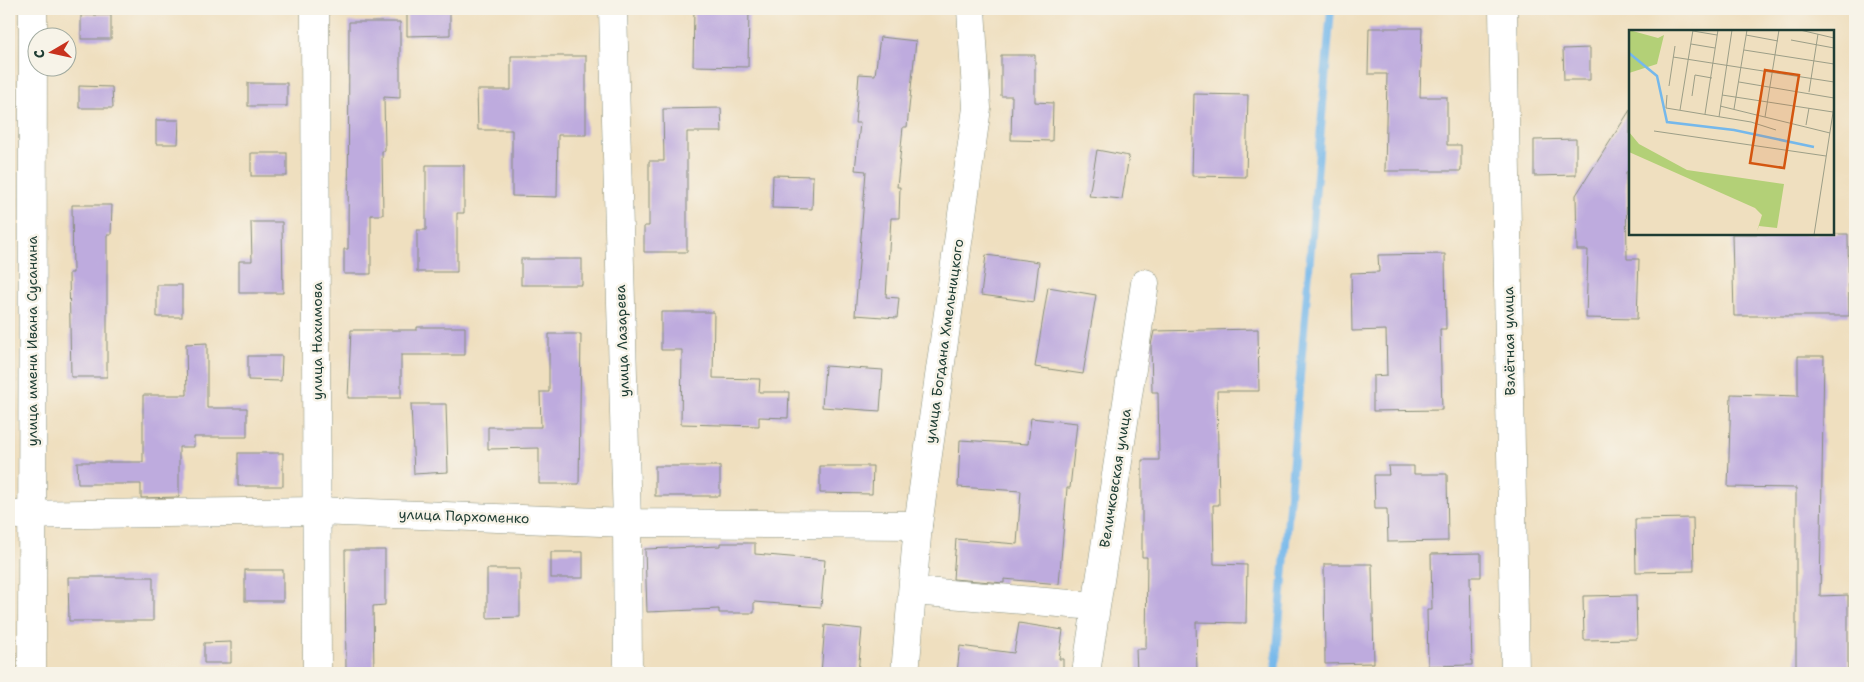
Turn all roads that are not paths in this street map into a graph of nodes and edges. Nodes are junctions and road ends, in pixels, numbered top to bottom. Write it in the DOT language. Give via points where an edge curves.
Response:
graph roads {
  1 [pos="33,9"];
  2 [pos="315,9"];
  3 [pos="613,9"];
  4 [pos="971,9"];
  5 [pos="1503,9"];
  6 [pos="1145,283"];
  7 [pos="317,510"];
  8 [pos="20,516"];
  9 [pos="627,523"];
  10 [pos="918,525"];
  11 [pos="913,591"];
  12 [pos="1095,606"];
  13 [pos="32,673"];
  14 [pos="317,673"];
  15 [pos="628,673"];
  16 [pos="906,673"];
  17 [pos="1086,673"];
  18 [pos="1515,673"];
  1 -- 8 [label="street, улица имени Ивана Сусанина"];
  2 -- 7 [label="street, улица Нахимова"];
  3 -- 9 [label="street, улица Лазарева"];
  4 -- 10 [label="street, улица Богдана Хмельницкого" via="978,108"];
  5 -- 18 [label="street, Взлётная улица"];
  6 -- 12 [label="street, Величковская улица"];
  7 -- 8 [label="street, улица Пархоменко"];
  7 -- 9 [label="street, улица Пархоменко"];
  7 -- 14 [label="street, улица Нахимова"];
  8 -- 13 [label="street, улица имени Ивана Сусанина"];
  9 -- 10 [label="street, улица Пархоменко"];
  9 -- 15 [label="street, улица Лазарева"];
  10 -- 11 [label="street, улица Богдана Хмельницкого"];
  11 -- 12 [label="street"];
  11 -- 16 [label="street, улица Богдана Хмельницкого"];
  12 -- 17 [label="street, Величковская улица"];
}
